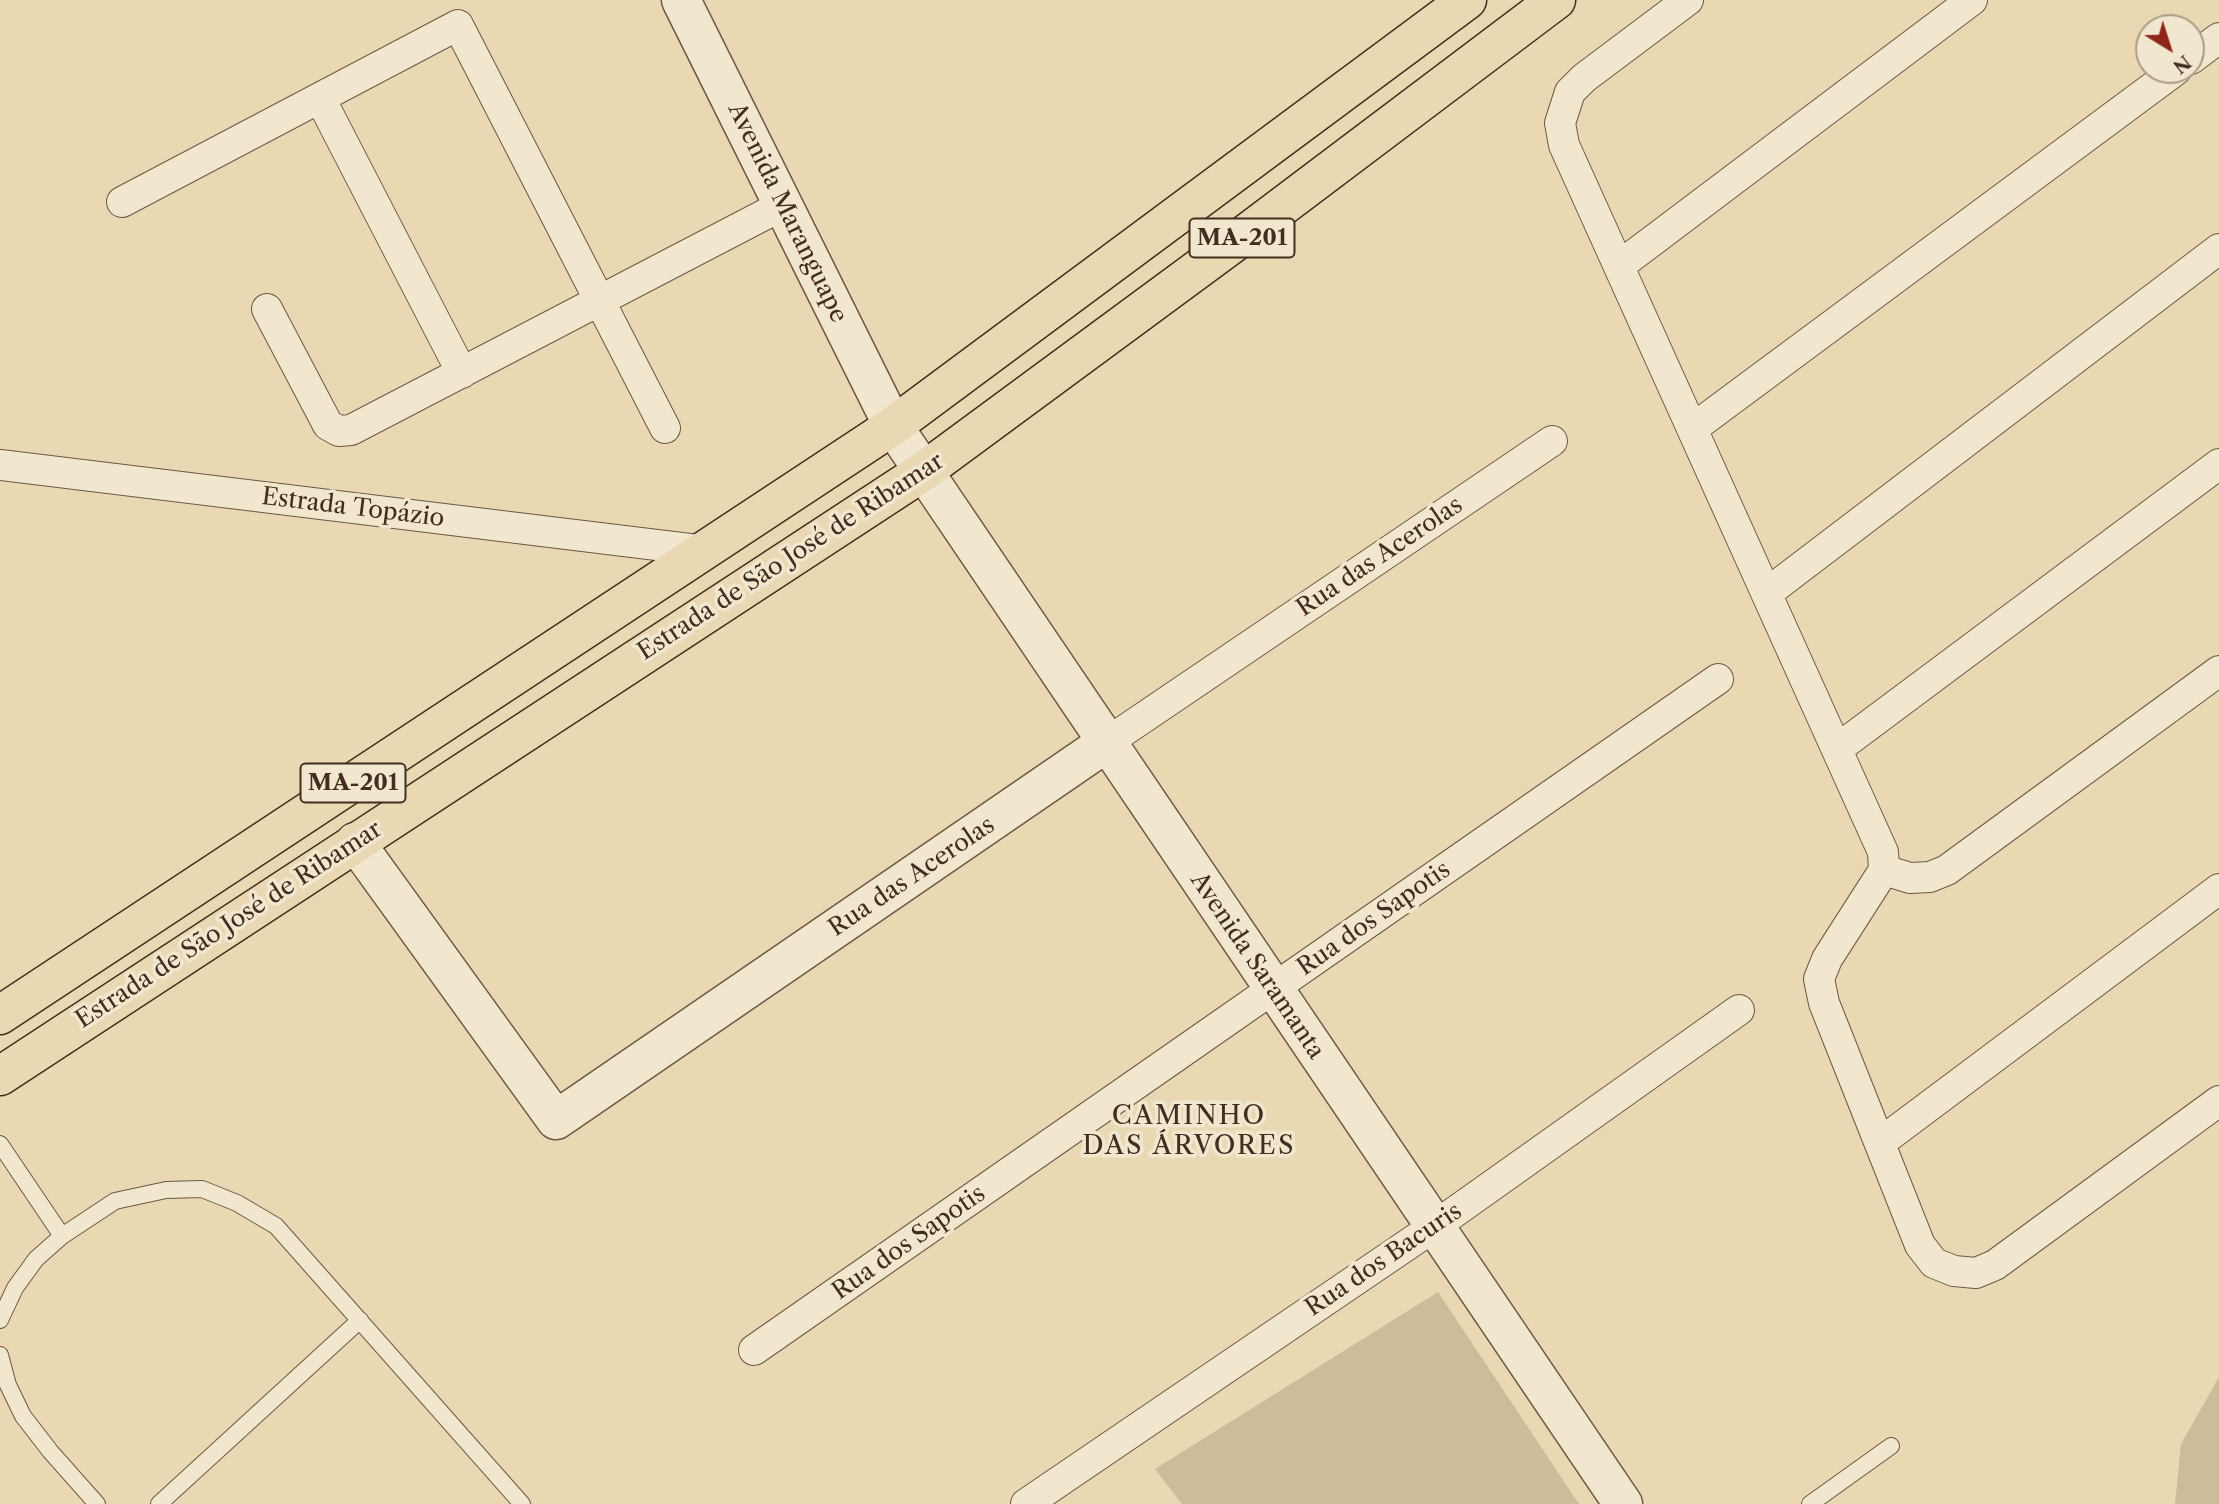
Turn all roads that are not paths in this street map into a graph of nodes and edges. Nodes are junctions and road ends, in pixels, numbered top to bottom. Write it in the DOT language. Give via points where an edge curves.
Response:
graph roads {
  1 [pos="681,0"];
  2 [pos="1467,0"];
  3 [pos="1556,0"];
  4 [pos="1688,0"];
  5 [pos="1972,0"];
  6 [pos="2157,84"];
  7 [pos="320,98"];
  8 [pos="122,202"];
  9 [pos="783,205"];
  10 [pos="2219,249"];
  11 [pos="1619,266"];
  12 [pos="600,301"];
  13 [pos="267,309"];
  14 [pos="463,373"];
  15 [pos="893,426"];
  16 [pos="665,428"];
  17 [pos="1692,429"];
  18 [pos="1552,441"];
  19 [pos="2219,464"];
  20 [pos="0,465"];
  21 [pos="924,471"];
  22 [pos="706,551"];
  23 [pos="1767,593"];
  24 [pos="2219,671"];
  25 [pos="1718,679"];
  26 [pos="1106,743"];
  27 [pos="1837,749"];
  28 [pos="355,842"];
  29 [pos="1884,870"];
  30 [pos="2219,889"];
  31 [pos="1273,989"];
  32 [pos="1738,1010"];
  33 [pos="0,1015"];
  34 [pos="0,1076"];
  35 [pos="2219,1101"];
  36 [pos="1881,1142"];
  37 [pos="0,1143"];
  38 [pos="1435,1226"];
  39 [pos="62,1236"];
  40 [pos="0,1320"];
  41 [pos="360,1320"];
  42 [pos="754,1350"];
  43 [pos="0,1355"];
  44 [pos="1891,1446"];
  45 [pos="97,1504"];
  46 [pos="159,1504"];
  47 [pos="522,1504"];
  48 [pos="1026,1504"];
  49 [pos="1623,1504"];
  50 [pos="1810,1504"];
  1 -- 9 [label="street, Avenida Maranguape"];
  2 -- 15 [label="main road, Estrada de São José de Ribamar / MA-201"];
  3 -- 21 [label="main road, Estrada de São José de Ribamar / MA-201"];
  4 -- 11 [label="street" via="1584,78 1563,108 1564,145"];
  5 -- 11 [label="street"];
  6 -- 17 [label="street"];
  7 -- 8 [label="street"];
  7 -- 12 [label="street" via="458,26"];
  7 -- 14 [label="street"];
  9 -- 12 [label="street"];
  9 -- 15 [label="street, Avenida Maranguape"];
  10 -- 23 [label="street"];
  11 -- 17 [label="street"];
  12 -- 14 [label="street"];
  12 -- 16 [label="street"];
  13 -- 14 [label="street" via="328,425 338,431 351,430"];
  15 -- 21 [label="street, Avenida Saramanta"];
  15 -- 22 [label="main road, Estrada de São José de Ribamar / MA-201"];
  17 -- 23 [label="street"];
  18 -- 26 [label="street, Rua das Acerolas"];
  19 -- 27 [label="street"];
  20 -- 22 [label="street, Estrada Topázio"];
  21 -- 26 [label="street, Avenida Saramanta"];
  21 -- 28 [label="main road, Estrada de São José de Ribamar / MA-201"];
  22 -- 33 [label="main road, Estrada de São José de Ribamar / MA-201"];
  23 -- 27 [label="street"];
  24 -- 29 [label="street" via="1947,870 1910,878"];
  25 -- 31 [label="street, Rua dos Sapotis"];
  26 -- 28 [label="street, Rua das Acerolas" via="556,1120"];
  26 -- 31 [label="street, Avenida Saramanta"];
  27 -- 29 [label="street" via="1883,852"];
  28 -- 34 [label="main road, Estrada de São José de Ribamar / MA-201"];
  29 -- 36 [label="street" via="1819,979 1824,1003"];
  30 -- 36 [label="street"];
  31 -- 38 [label="street, Avenida Saramanta"];
  31 -- 42 [label="street, Rua dos Sapotis"];
  32 -- 38 [label="street, Rua dos Bacuris"];
  35 -- 36 [label="street" via="1995,1265 1976,1273 1934,1263 1920,1245"];
  37 -- 39 [label="lane"];
  38 -- 48 [label="street, Rua dos Bacuris"];
  38 -- 49 [label="street, Avenida Saramanta"];
  39 -- 40 [label="lane" via="36,1259"];
  39 -- 41 [label="lane" via="115,1202 166,1190 202,1189 276,1226"];
  41 -- 46 [label="lane"];
  41 -- 47 [label="lane"];
  43 -- 45 [label="lane" via="23,1416"];
  44 -- 50 [label="lane"];
}
